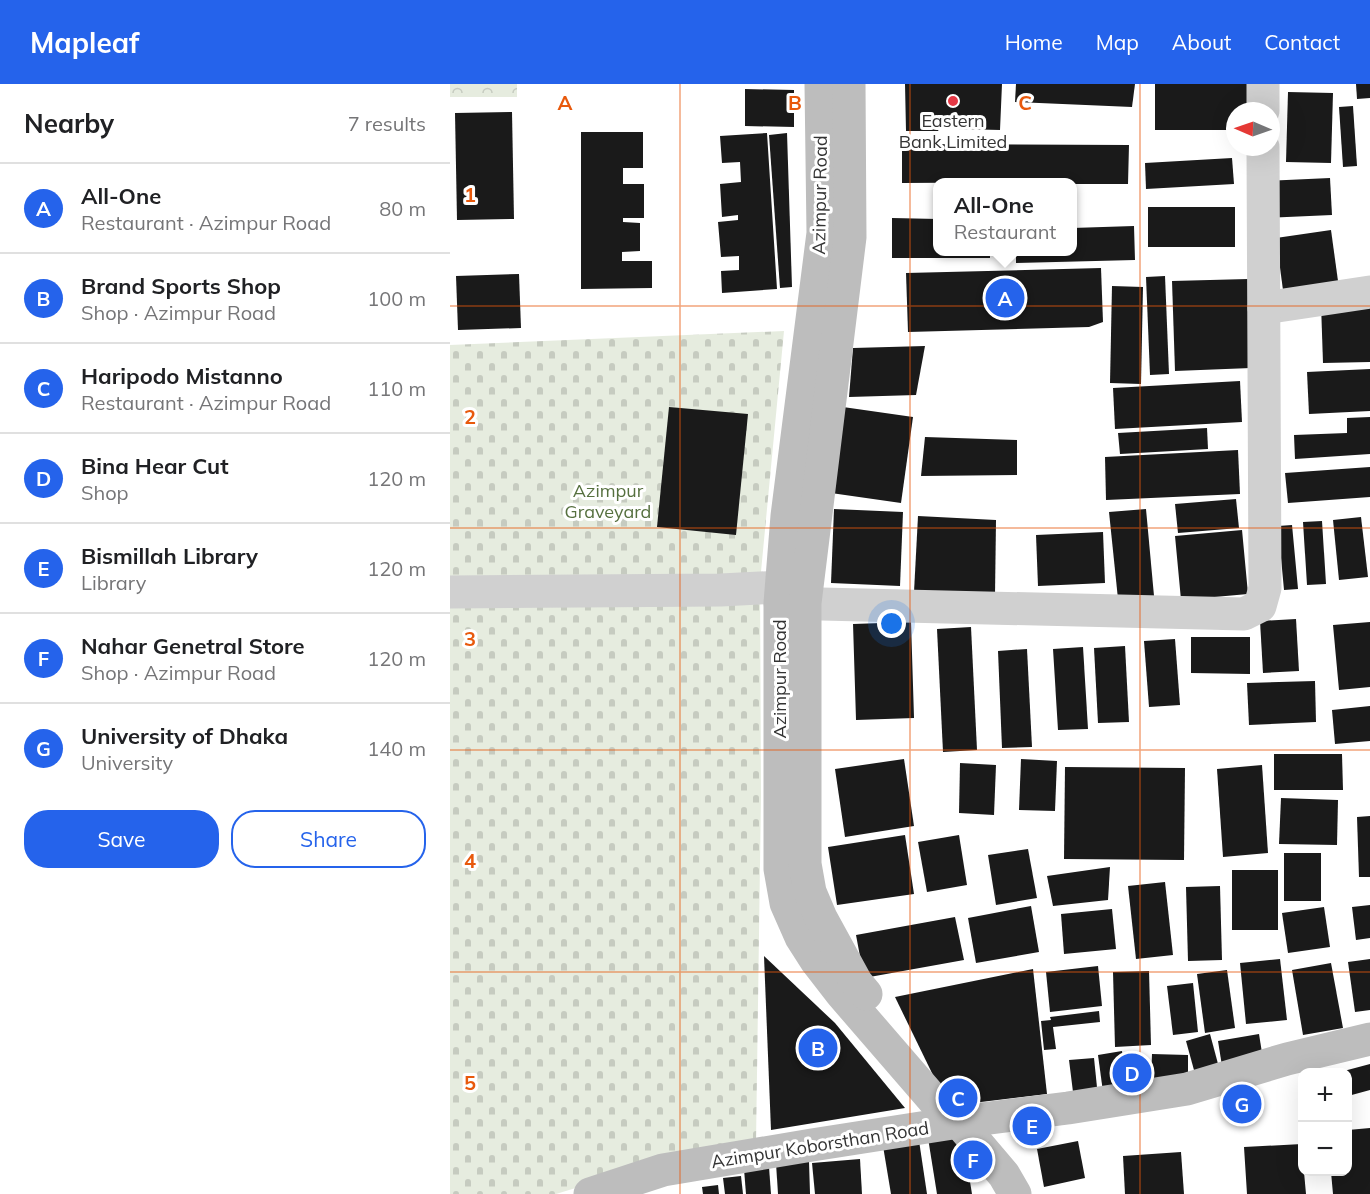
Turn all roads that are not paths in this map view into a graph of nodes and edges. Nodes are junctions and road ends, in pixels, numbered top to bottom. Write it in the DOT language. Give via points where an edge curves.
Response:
graph roads {
  1 [pos="820,84"];
  2 [pos="849,84"];
  3 [pos="1263,84"];
  4 [pos="1263,102"];
  5 [pos="1263,156"];
  6 [pos="1370,292"];
  7 [pos="1264,308"];
  8 [pos="450,592"];
  9 [pos="789,598"];
  10 [pos="1370,1039"];
  11 [pos="969,1121"];
  12 [pos="590,1194"];
  13 [pos="1015,1194"];
  14 [pos="1034,1194"];
  1 -- 9 [label="main road, Azimpur Road" via="823,233 787,516"];
  2 -- 9 [label="main road, Azimpur Road" via="850,237"];
  3 -- 4 [label="street"];
  5 -- 7 [label="street"];
  6 -- 7 [label="street"];
  7 -- 9 [label="street" via="1264,588 1260,606 1244,614"];
  8 -- 9 [label="street" via="721,590"];
  9 -- 11 [label="main road, Azimpur Road" via="780,869 786,903 801,937 842,993 937,1104"];
  10 -- 11 [label="main road, Azimpur Koborsthan Road" via="1186,1089"];
  11 -- 12 [label="main road, Azimpur Koborsthan Road" via="663,1170"];
  11 -- 13 [label="main road, Azimpur Road"];
  11 -- 14 [label="main road, Azimpur Road" via="1016,1165"];
}
